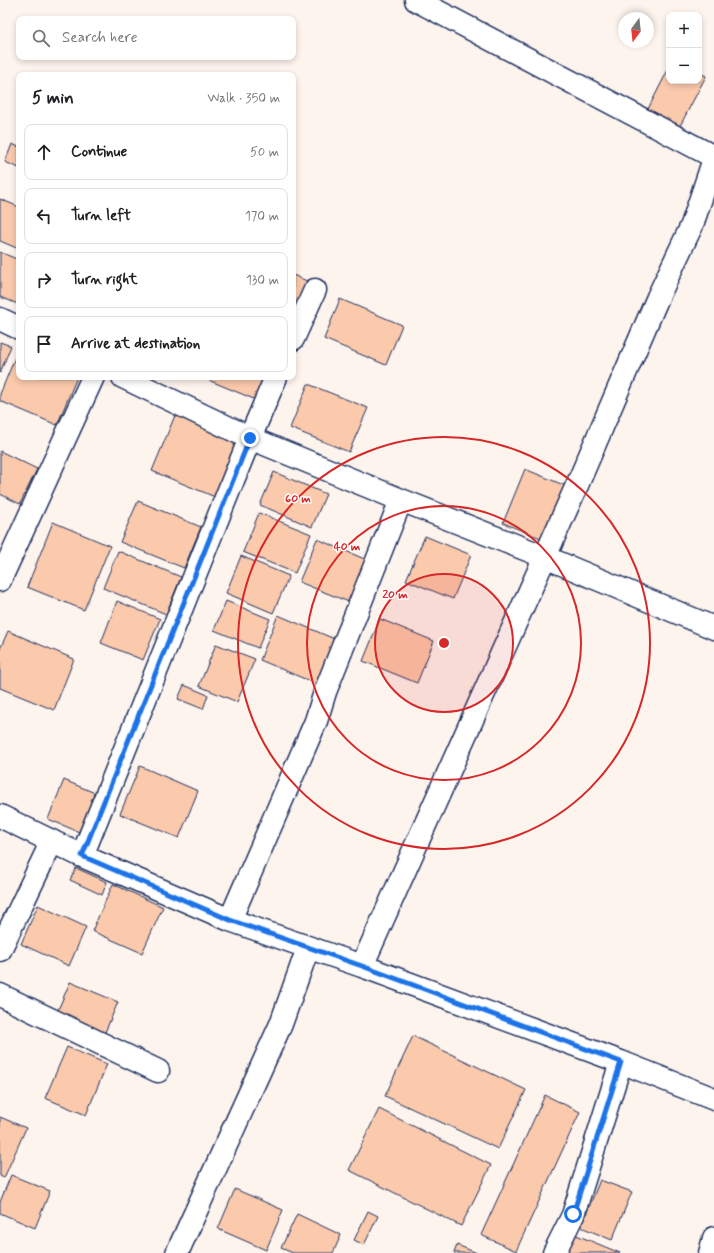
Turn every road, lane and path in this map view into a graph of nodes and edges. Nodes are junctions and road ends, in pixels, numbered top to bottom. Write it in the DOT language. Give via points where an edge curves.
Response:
graph roads {
  1 [pos="416,0"];
  2 [pos="714,158"];
  3 [pos="315,290"];
  4 [pos="0,319"];
  5 [pos="16,327"];
  6 [pos="296,332"];
  7 [pos="92,380"];
  8 [pos="129,380"];
  9 [pos="275,380"];
  10 [pos="250,438"];
  11 [pos="401,500"];
  12 [pos="545,557"];
  13 [pos="0,580"];
  14 [pos="714,628"];
  15 [pos="0,816"];
  16 [pos="52,841"];
  17 [pos="82,856"];
  18 [pos="230,920"];
  19 [pos="308,948"];
  20 [pos="0,950"];
  21 [pos="362,966"];
  22 [pos="0,995"];
  23 [pos="621,1062"];
  24 [pos="158,1071"];
  25 [pos="714,1098"];
  26 [pos="714,1238"];
  27 [pos="177,1253"];
  28 [pos="554,1253"];
  29 [pos="710,1253"];
  1 -- 2 [label="street"];
  2 -- 12 [label="street" via="692,225"];
  3 -- 6 [label="street"];
  4 -- 5 [label="street"];
  7 -- 13 [label="street"];
  8 -- 10 [label="street"];
  9 -- 10 [label="street"];
  10 -- 11 [label="street"];
  10 -- 17 [label="street"];
  11 -- 12 [label="street"];
  11 -- 18 [label="street" via="325,692 316,721"];
  12 -- 14 [label="street"];
  12 -- 21 [label="street"];
  15 -- 16 [label="street"];
  16 -- 17 [label="street"];
  16 -- 20 [label="street"];
  17 -- 18 [label="street"];
  18 -- 19 [label="street"];
  19 -- 21 [label="street"];
  19 -- 27 [label="street" via="282,1024"];
  21 -- 23 [label="street"];
  22 -- 24 [label="street"];
  23 -- 25 [label="street"];
  23 -- 28 [label="street" via="573,1214"];
  26 -- 29 [label="street"];
}
